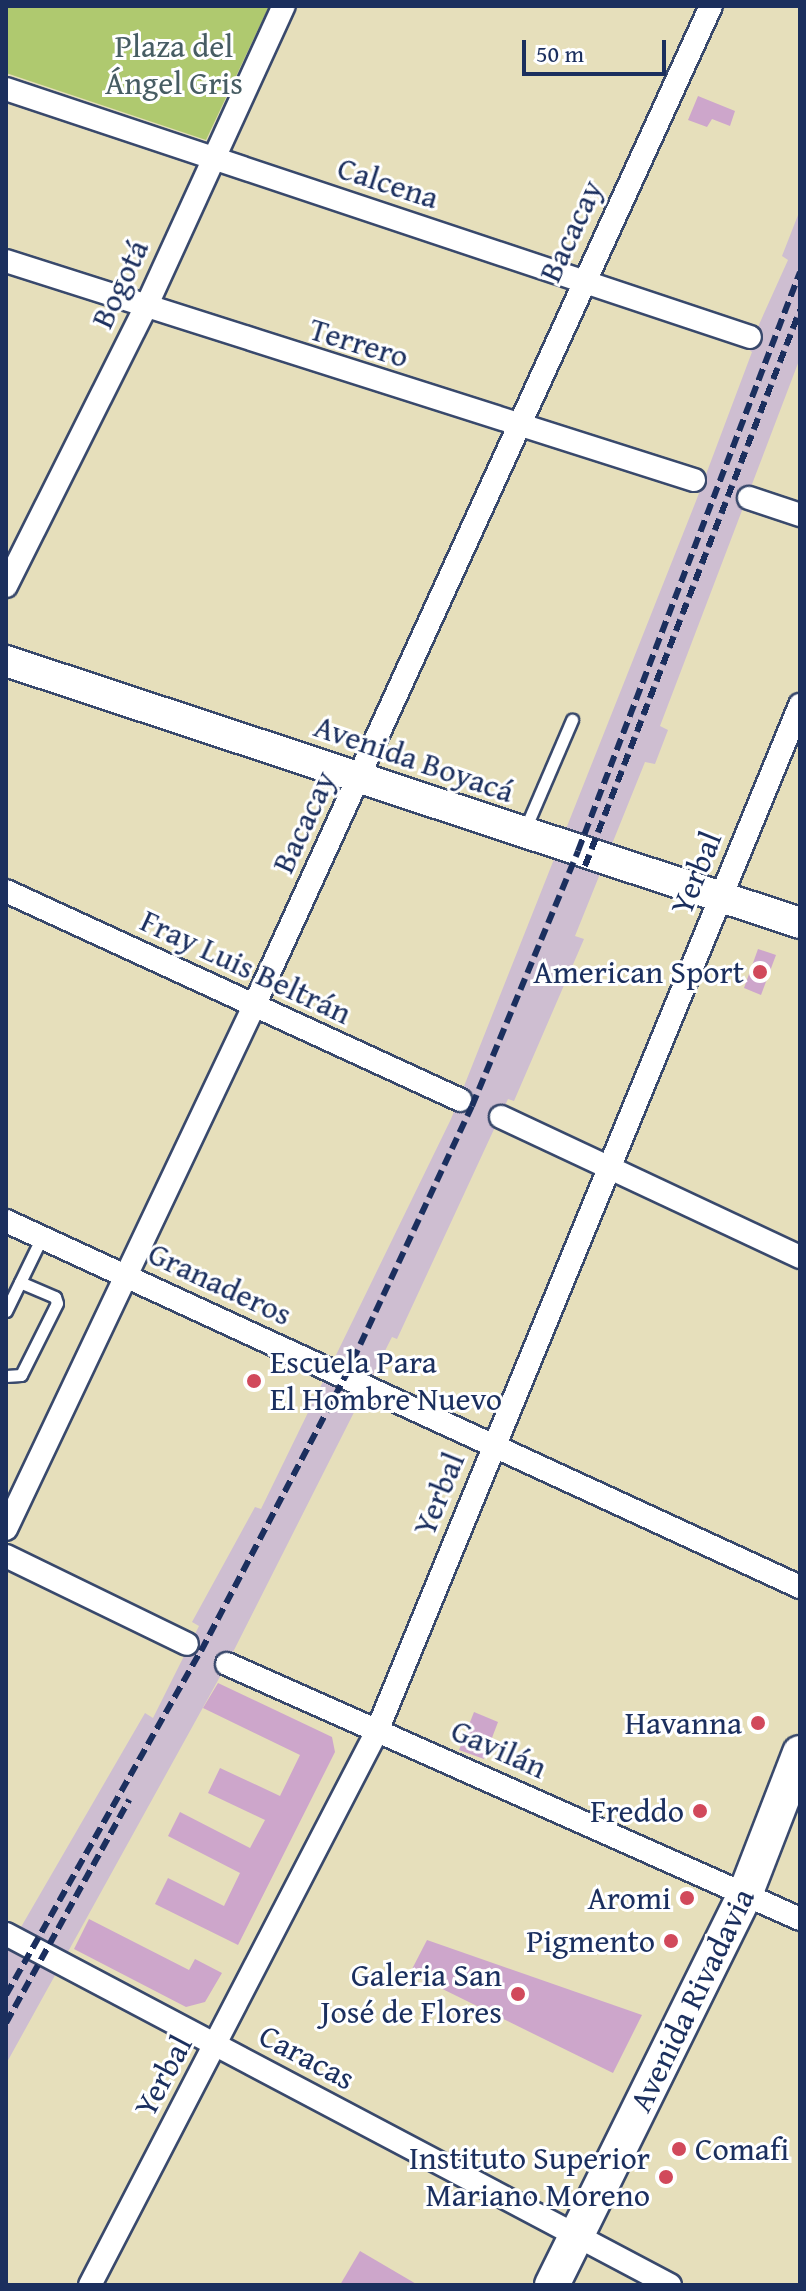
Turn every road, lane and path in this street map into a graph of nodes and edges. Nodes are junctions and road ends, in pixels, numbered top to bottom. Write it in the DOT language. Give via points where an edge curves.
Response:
graph roads {
  1 [pos="284,6"];
  2 [pos="711,6"];
  3 [pos="6,89"];
  4 [pos="212,158"];
  5 [pos="6,261"];
  6 [pos="583,281"];
  7 [pos="145,309"];
  8 [pos="750,337"];
  9 [pos="519,426"];
  10 [pos="694,480"];
  11 [pos="749,498"];
  12 [pos="800,515"];
  13 [pos="6,586"];
  14 [pos="6,661"];
  15 [pos="800,705"];
  16 [pos="572,720"];
  17 [pos="358,780"];
  18 [pos="524,834"];
  19 [pos="6,891"];
  20 [pos="720,898"];
  21 [pos="800,923"];
  22 [pos="254,1006"];
  23 [pos="460,1100"];
  24 [pos="501,1117"];
  25 [pos="609,1170"];
  26 [pos="6,1221"];
  27 [pos="42,1237"];
  28 [pos="800,1257"];
  29 [pos="125,1276"];
  30 [pos="20,1282"];
  31 [pos="6,1311"];
  32 [pos="6,1376"];
  33 [pos="493,1446"];
  34 [pos="6,1529"];
  35 [pos="6,1556"];
  36 [pos="800,1587"];
  37 [pos="187,1644"];
  38 [pos="227,1664"];
  39 [pos="377,1731"];
  40 [pos="800,1753"];
  41 [pos="746,1892"];
  42 [pos="800,1919"];
  43 [pos="6,1934"];
  44 [pos="216,2044"];
  45 [pos="576,2240"];
  46 [pos="90,2285"];
  47 [pos="552,2285"];
  48 [pos="670,2285"];
  1 -- 4 [label="street, Bogotá"];
  2 -- 6 [label="street, Bacacay"];
  3 -- 4 [label="street, Calcena"];
  4 -- 6 [label="street, Calcena"];
  4 -- 7 [label="street, Bogotá"];
  5 -- 7 [label="street, Terrero"];
  6 -- 8 [label="street, Calcena"];
  6 -- 9 [label="street, Bacacay"];
  7 -- 9 [label="street, Terrero"];
  7 -- 13 [label="street, Bogotá"];
  9 -- 10 [label="street, Terrero"];
  9 -- 17 [label="street, Bacacay"];
  11 -- 12 [label="street"];
  14 -- 17 [label="main road, Avenida Boyacá"];
  15 -- 20 [label="street, Yerbal"];
  16 -- 18 [label="lane"];
  17 -- 18 [label="main road, Avenida Boyacá"];
  17 -- 22 [label="street, Bacacay"];
  18 -- 20 [label="main road, Avenida Boyacá"];
  19 -- 22 [label="street, Fray Luis Beltrán"];
  20 -- 21 [label="main road, Avenida Boyacá"];
  20 -- 25 [label="street, Yerbal"];
  22 -- 23 [label="street, Fray Luis Beltrán"];
  22 -- 29 [label="street, Bacacay"];
  24 -- 25 [label="street"];
  25 -- 28 [label="street"];
  25 -- 33 [label="street, Yerbal"];
  26 -- 27 [label="street, Granaderos"];
  27 -- 29 [label="street, Granaderos"];
  27 -- 30 [label="lane"];
  29 -- 33 [label="street, Granaderos"];
  29 -- 34 [label="street, Bacacay"];
  30 -- 31 [label="lane"];
  30 -- 32 [label="lane" via="55,1297 57,1303 21,1375"];
  33 -- 36 [label="street, Granaderos"];
  33 -- 39 [label="street, Yerbal"];
  35 -- 37 [label="street"];
  38 -- 39 [label="street, Gavilán"];
  39 -- 41 [label="street, Gavilán"];
  39 -- 44 [label="street, Yerbal"];
  40 -- 41 [label="main road, Avenida Rivadavia"];
  41 -- 42 [label="street, Gavilán"];
  41 -- 45 [label="main road, Avenida Rivadavia"];
  43 -- 44 [label="street, Caracas"];
  44 -- 45 [label="street, Caracas"];
  44 -- 46 [label="street, Yerbal"];
  45 -- 47 [label="main road, Avenida Rivadavia"];
  45 -- 48 [label="street, Caracas"];
}
